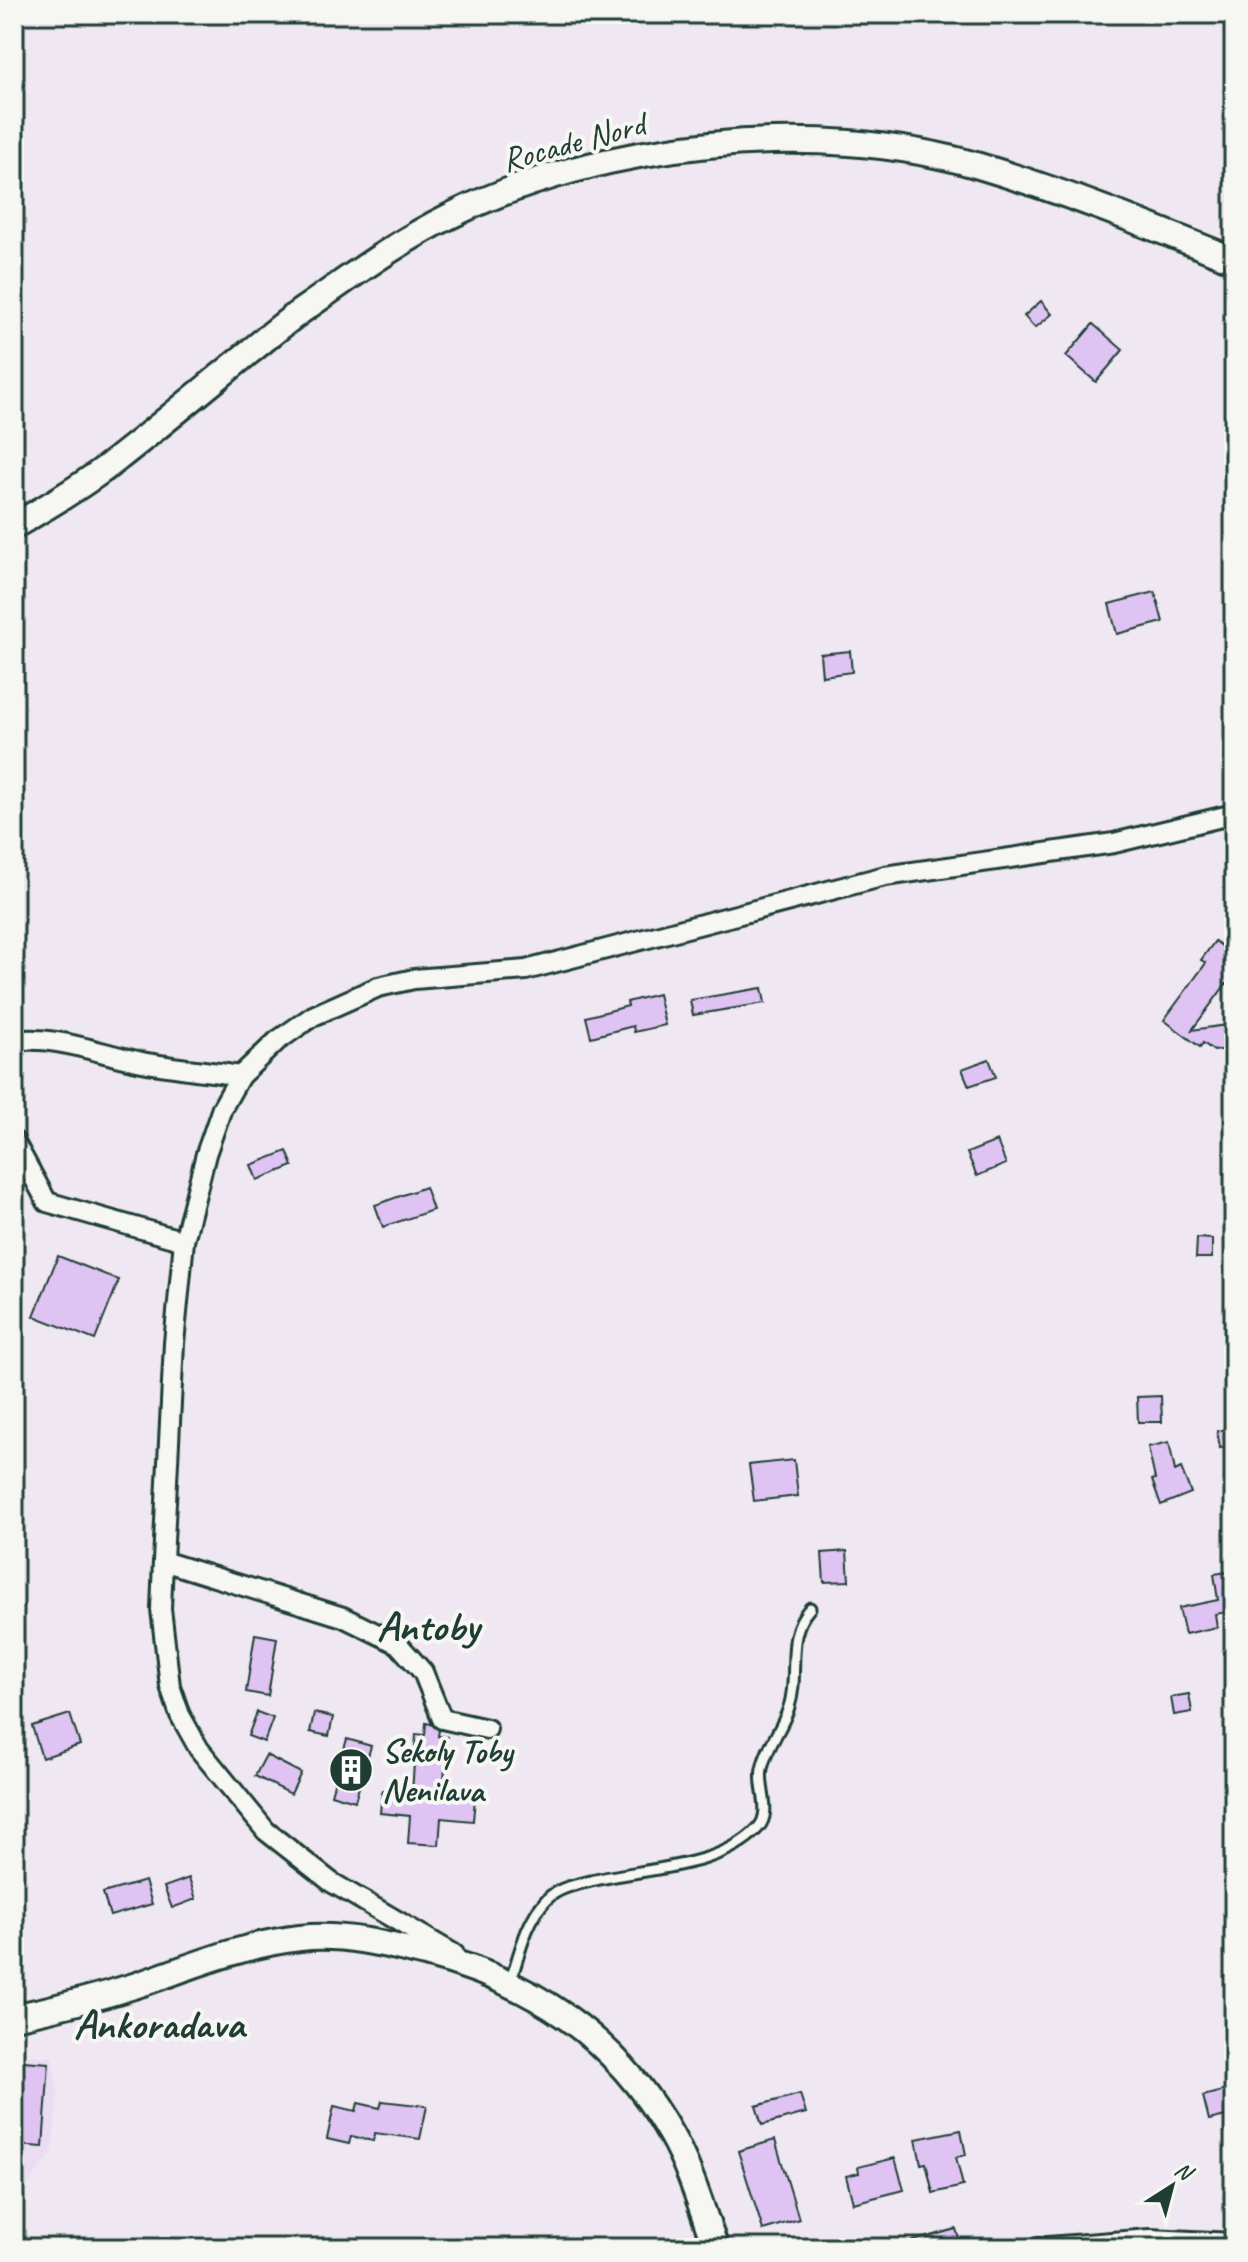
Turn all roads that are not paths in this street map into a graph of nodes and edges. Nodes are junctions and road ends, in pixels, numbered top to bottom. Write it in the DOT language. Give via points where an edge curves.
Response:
graph roads {
  1 [pos="1234,260"];
  2 [pos="14,526"];
  3 [pos="1234,814"];
  4 [pos="14,1041"];
  5 [pos="240,1076"];
  6 [pos="14,1141"];
  7 [pos="184,1241"];
  8 [pos="163,1561"];
  9 [pos="810,1608"];
  10 [pos="487,1729"];
  11 [pos="510,1983"];
  12 [pos="14,2017"];
  13 [pos="1234,2243"];
  14 [pos="716,2248"];
  15 [pos="1035,2248"];
  1 -- 2 [label="main road, Rocade Nord" via="977,166 891,148 803,141 705,145 606,161 498,196 401,244 303,309 113,462"];
  3 -- 5 [label="street" via="1114,843 885,876 526,970 378,987 313,1016"];
  4 -- 5 [label="street" via="86,1047"];
  5 -- 7 [label="street" via="206,1154"];
  6 -- 7 [label="street" via="47,1202"];
  7 -- 8 [label="street"];
  8 -- 10 [label="street" via="343,1617 398,1644 423,1672 442,1719"];
  8 -- 11 [label="street" via="161,1609 170,1686 199,1749 223,1780 266,1831 331,1882"];
  9 -- 11 [label="lane" via="794,1642 790,1705 762,1765 762,1824 740,1842 699,1859 557,1890 535,1915"];
  11 -- 12 [label="main road" via="392,1946 303,1937"];
  11 -- 14 [label="main road" via="578,2025 648,2097 673,2138"];
  13 -- 15 [label="street" via="1150,2239"];
}
